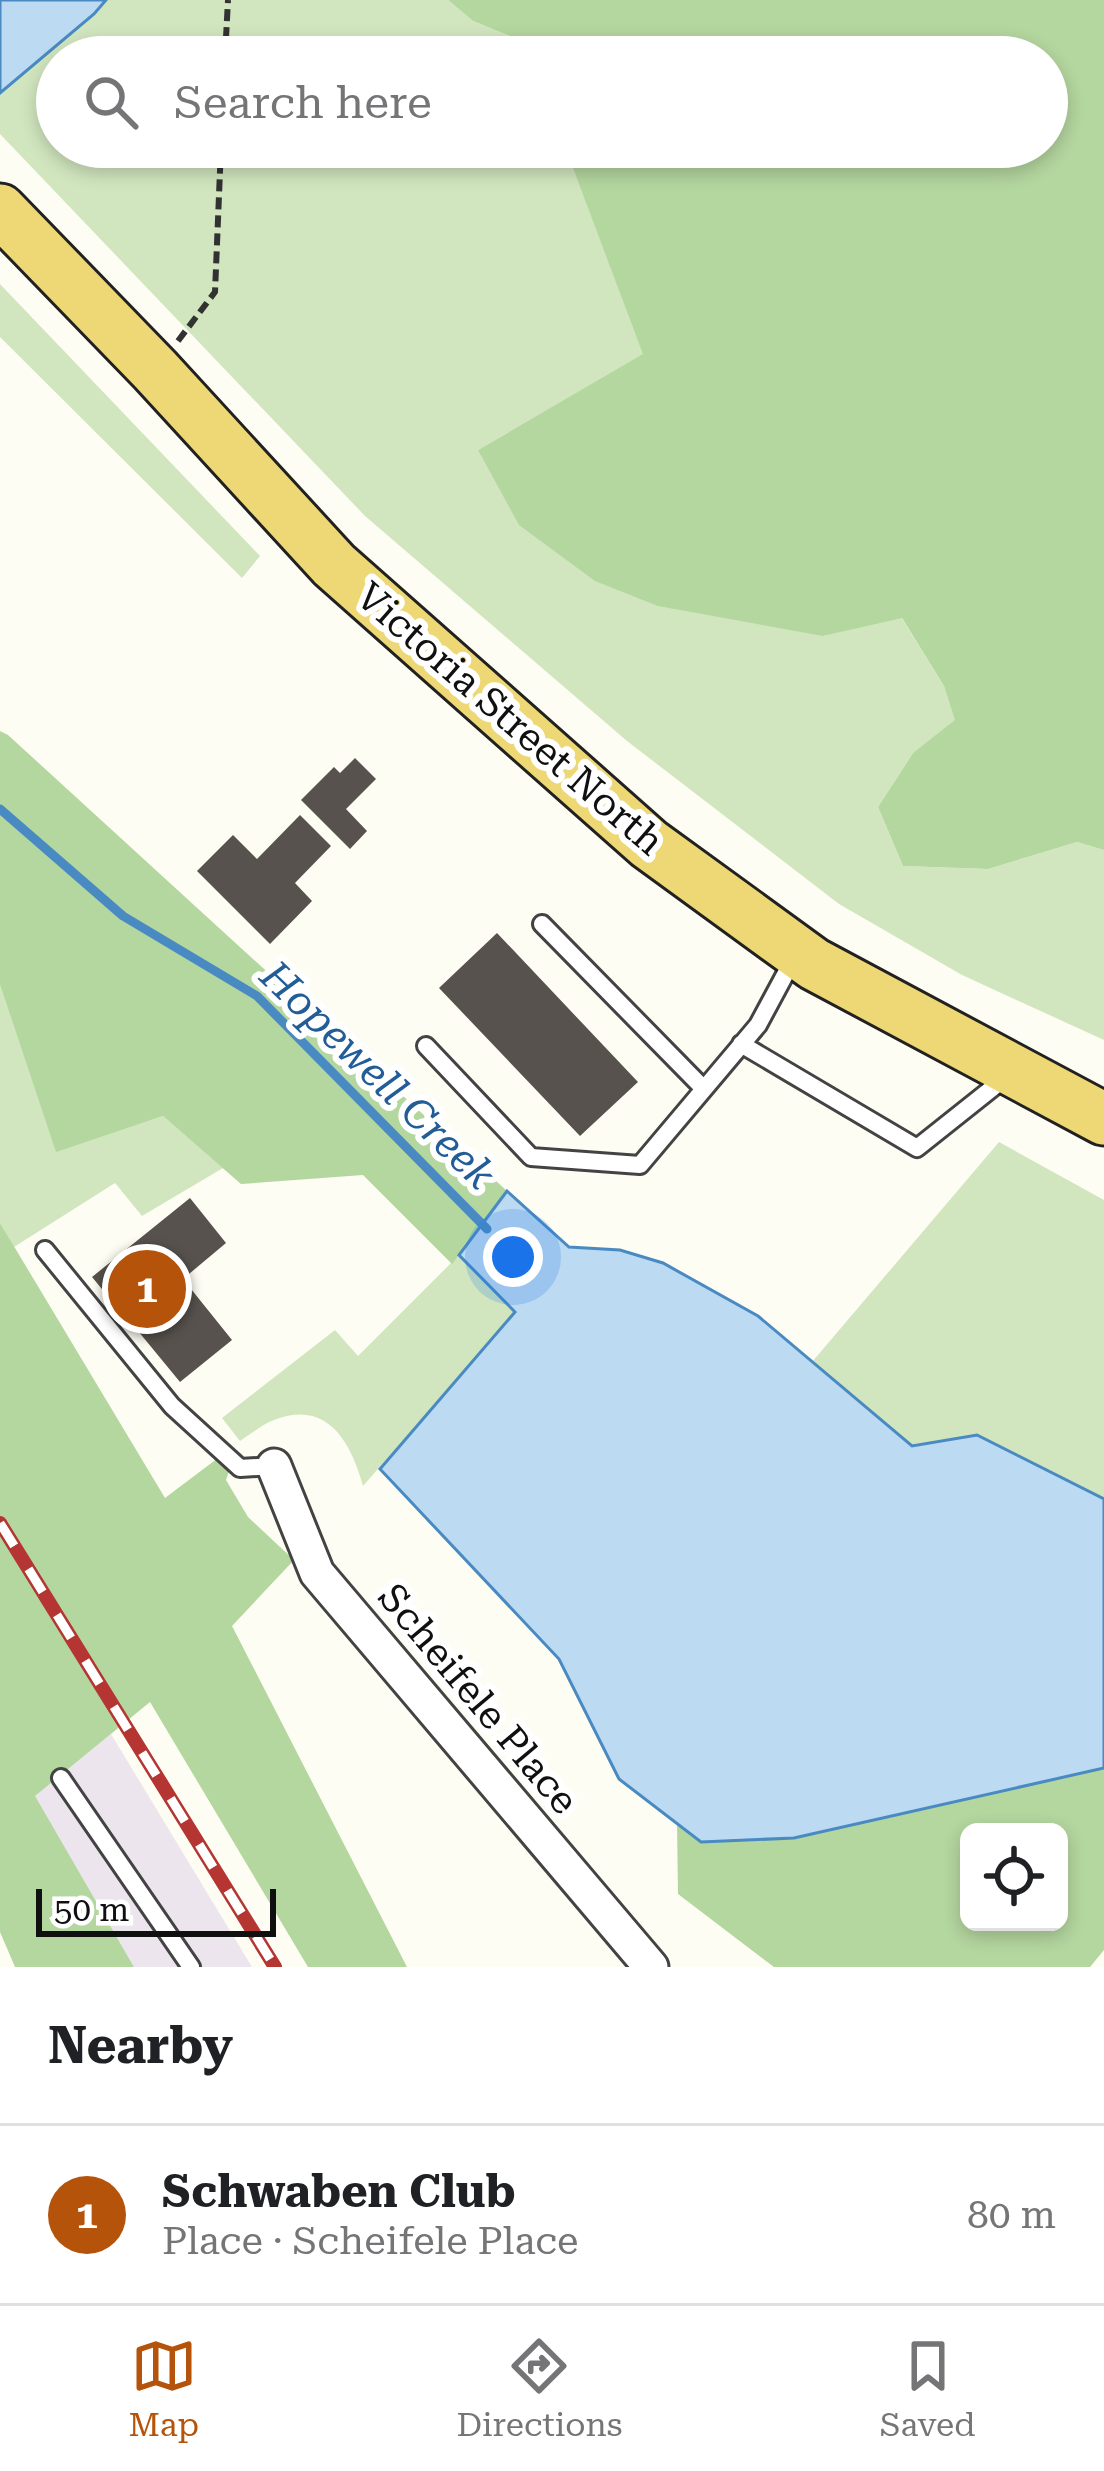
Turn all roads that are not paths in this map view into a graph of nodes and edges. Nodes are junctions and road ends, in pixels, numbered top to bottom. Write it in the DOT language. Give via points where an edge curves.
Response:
graph roads {
  1 [pos="0,210"];
  2 [pos="542,924"];
  3 [pos="797,952"];
  4 [pos="741,1044"];
  5 [pos="426,1046"];
  6 [pos="1013,1071"];
  7 [pos="704,1089"];
  8 [pos="1104,1119"];
  9 [pos="45,1250"];
  10 [pos="274,1466"];
  11 [pos="62,1778"];
  12 [pos="191,1967"];
  13 [pos="652,1967"];
  1 -- 3 [label="main road, Victoria Street North" via="334,565 649,844"];
  2 -- 7 [label="lane"];
  3 -- 4 [label="lane"];
  3 -- 6 [label="main road, Victoria Street North"];
  4 -- 6 [label="lane" via="917,1148"];
  4 -- 7 [label="lane"];
  5 -- 7 [label="lane" via="531,1157 640,1165"];
  6 -- 8 [label="main road, Victoria Street North"];
  9 -- 10 [label="lane" via="172,1406 240,1468"];
  10 -- 13 [label="street, Scheifele Place" via="316,1573"];
  11 -- 12 [label="lane"];
}
